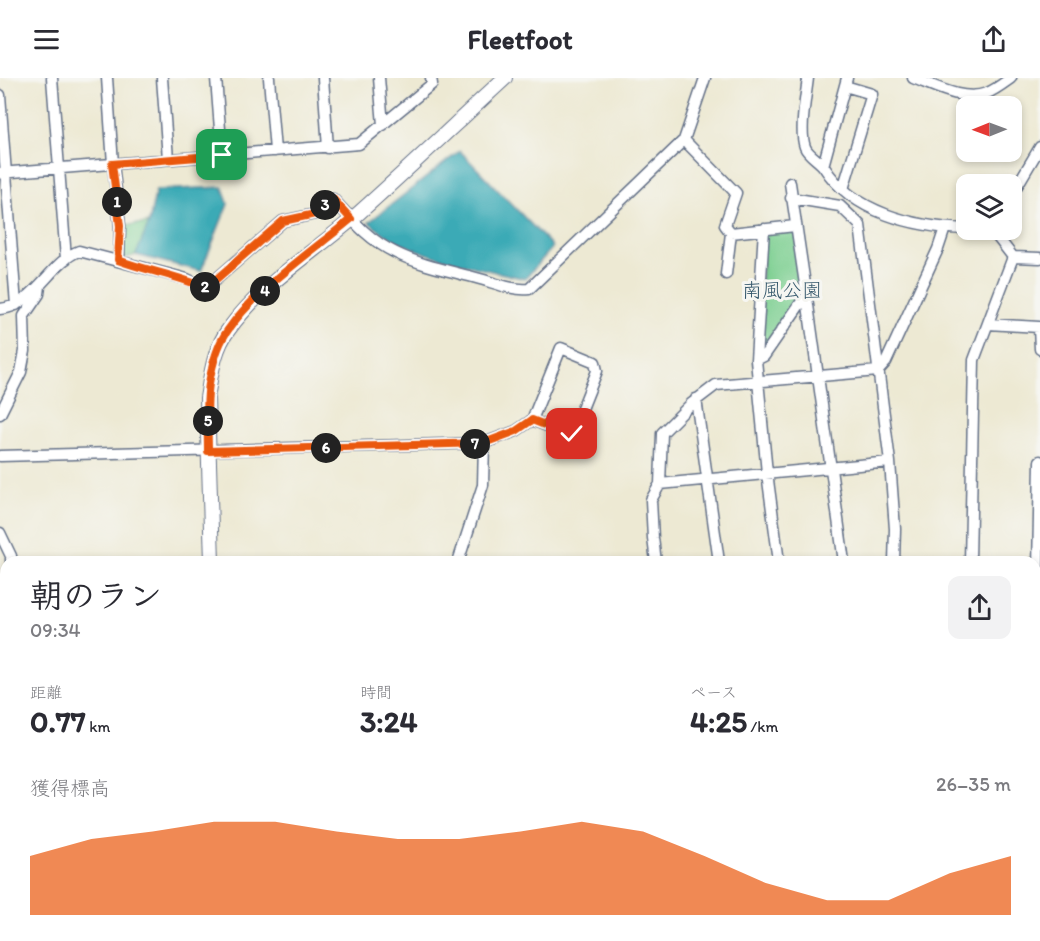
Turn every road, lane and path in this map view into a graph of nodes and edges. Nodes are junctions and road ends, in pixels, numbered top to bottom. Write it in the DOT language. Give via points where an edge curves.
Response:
graph roads {
  1 [pos="52,78"];
  2 [pos="107,78"];
  3 [pos="162,78"];
  4 [pos="216,78"];
  5 [pos="269,78"];
  6 [pos="323,78"];
  7 [pos="379,78"];
  8 [pos="431,78"];
  9 [pos="505,78"];
  10 [pos="705,78"];
  11 [pos="808,78"];
  12 [pos="913,78"];
  13 [pos="946,78"];
  14 [pos="1011,78"];
  15 [pos="846,82"];
  16 [pos="948,91"];
  17 [pos="0,95"];
  18 [pos="383,125"];
  19 [pos="684,140"];
  20 [pos="1040,147"];
  21 [pos="328,148"];
  22 [pos="275,151"];
  23 [pos="222,155"];
  24 [pos="168,159"];
  25 [pos="112,164"];
  26 [pos="823,166"];
  27 [pos="58,168"];
  28 [pos="3,173"];
  29 [pos="1022,177"];
  30 [pos="790,183"];
  31 [pos="843,189"];
  32 [pos="791,198"];
  33 [pos="351,219"];
  34 [pos="795,226"];
  35 [pos="945,228"];
  36 [pos="764,229"];
  37 [pos="956,229"];
  38 [pos="731,233"];
  39 [pos="1000,240"];
  40 [pos="1013,257"];
  41 [pos="1040,258"];
  42 [pos="66,259"];
  43 [pos="118,260"];
  44 [pos="726,274"];
  45 [pos="40,286"];
  46 [pos="807,298"];
  47 [pos="16,305"];
  48 [pos="0,309"];
  49 [pos="988,324"];
  50 [pos="1040,349"];
  51 [pos="756,360"];
  52 [pos="878,370"];
  53 [pos="818,377"];
  54 [pos="758,382"];
  55 [pos="696,399"];
  56 [pos="0,414"];
  57 [pos="532,420"];
  58 [pos="484,443"];
  59 [pos="208,451"];
  60 [pos="0,456"];
  61 [pos="1040,461"];
  62 [pos="890,462"];
  63 [pos="829,467"];
  64 [pos="767,474"];
  65 [pos="708,479"];
  66 [pos="660,484"];
  67 [pos="0,533"];
  68 [pos="11,556"];
  69 [pos="212,556"];
  70 [pos="460,556"];
  71 [pos="655,556"];
  72 [pos="718,556"];
  73 [pos="778,556"];
  74 [pos="843,556"];
  75 [pos="894,556"];
  76 [pos="970,556"];
  77 [pos="1038,556"];
  1 -- 27 [label="street"];
  2 -- 25 [label="street"];
  3 -- 24 [label="street"];
  4 -- 23 [label="street"];
  5 -- 22 [label="street"];
  6 -- 21 [label="street"];
  7 -- 18 [label="street"];
  8 -- 18 [label="street" via="432,84"];
  9 -- 33 [label="street"];
  10 -- 19 [label="street"];
  11 -- 26 [label="street" via="805,149"];
  12 -- 16 [label="street"];
  13 -- 16 [label="street"];
  14 -- 16 [label="street" via="989,93 976,96"];
  15 -- 26 [label="street"];
  15 -- 31 [label="street" via="872,94"];
  17 -- 28 [label="street"];
  18 -- 21 [label="street" via="359,144"];
  19 -- 33 [label="street" via="529,289 396,253"];
  19 -- 38 [label="street" via="736,193 725,225"];
  20 -- 29 [label="street"];
  21 -- 22 [label="street"];
  22 -- 23 [label="street"];
  23 -- 24 [label="street"];
  24 -- 25 [label="street"];
  25 -- 27 [label="street"];
  25 -- 43 [label="street" via="120,226"];
  26 -- 31 [label="street"];
  27 -- 28 [label="street"];
  27 -- 42 [label="street"];
  28 -- 47 [label="street"];
  30 -- 32 [label="street"];
  31 -- 35 [label="street" via="882,214"];
  32 -- 34 [label="street"];
  32 -- 52 [label="street" via="840,206 860,225"];
  33 -- 43 [label="street" via="333,199 315,214 283,221 206,288"];
  33 -- 59 [label="street" via="267,289 228,330 217,353 207,398"];
  34 -- 36 [label="street"];
  34 -- 46 [label="street"];
  35 -- 37 [label="street"];
  35 -- 52 [label="street" via="890,352"];
  36 -- 38 [label="street"];
  36 -- 51 [label="street"];
  38 -- 44 [label="street"];
  39 -- 40 [label="street"];
  40 -- 41 [label="street"];
  40 -- 49 [label="street"];
  42 -- 43 [label="street" via="80,251"];
  42 -- 45 [label="street"];
  45 -- 47 [label="street"];
  45 -- 56 [label="street" via="24,316 21,372"];
  46 -- 51 [label="street" via="764,356"];
  46 -- 53 [label="street"];
  47 -- 48 [label="street"];
  49 -- 50 [label="street" via="1039,327"];
  49 -- 76 [label="street" via="975,360"];
  51 -- 54 [label="street"];
  52 -- 53 [label="street"];
  52 -- 62 [label="street"];
  53 -- 54 [label="street"];
  53 -- 63 [label="street"];
  54 -- 55 [label="street" via="716,385"];
  54 -- 64 [label="street"];
  55 -- 65 [label="street"];
  55 -- 66 [label="street" via="662,433"];
  57 -- 57 [label="street" via="572,434 597,371 595,362 561,348"];
  57 -- 58 [label="street" via="516,431"];
  58 -- 59 [label="street"];
  58 -- 70 [label="street" via="483,485"];
  59 -- 60 [label="street"];
  59 -- 69 [label="street"];
  61 -- 77 [label="street"];
  62 -- 63 [label="street"];
  62 -- 75 [label="street"];
  63 -- 64 [label="street"];
  63 -- 74 [label="street"];
  64 -- 65 [label="street"];
  64 -- 73 [label="street"];
  65 -- 66 [label="street"];
  65 -- 72 [label="street"];
  66 -- 71 [label="street" via="651,500"];
  67 -- 68 [label="street"];
}
